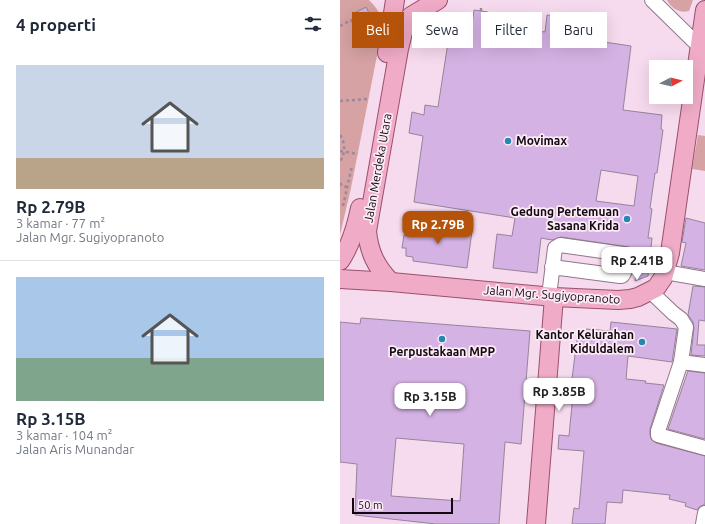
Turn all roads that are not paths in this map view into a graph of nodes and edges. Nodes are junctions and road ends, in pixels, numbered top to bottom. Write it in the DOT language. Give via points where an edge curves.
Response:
graph roads {
  1 [pos="395,0"];
  2 [pos="438,0"];
  3 [pos="652,0"];
  4 [pos="705,10"];
  5 [pos="393,12"];
  6 [pos="404,25"];
  7 [pos="389,48"];
  8 [pos="389,48"];
  9 [pos="702,48"];
  10 [pos="340,261"];
  11 [pos="552,266"];
  12 [pos="665,272"];
  13 [pos="340,279"];
  14 [pos="705,279"];
  15 [pos="391,282"];
  16 [pos="651,292"];
  17 [pos="552,296"];
  18 [pos="681,362"];
  19 [pos="705,365"];
  20 [pos="705,448"];
  21 [pos="705,513"];
  22 [pos="536,524"];
  23 [pos="703,524"];
  1 -- 5 [label="main road"];
  2 -- 6 [label="main road" via="415,13"];
  3 -- 9 [label="street"];
  4 -- 9 [label="main road"];
  7 -- 10 [label="main road, Jalan Merdeka Utara" via="356,229"];
  8 -- 15 [label="main road, Jalan Merdeka Utara" via="380,164 367,231 375,261"];
  9 -- 12 [label="main road"];
  11 -- 11 [label="street" via="622,276 627,258 625,254 557,245"];
  11 -- 17 [label="street"];
  12 -- 14 [label="street"];
  12 -- 16 [label="main road"];
  13 -- 15 [label="main road, Jalan Mgr. Sugiyopranoto"];
  15 -- 17 [label="main road, Jalan Mgr. Sugiyopranoto"];
  16 -- 17 [label="main road, Jalan Mgr. Sugiyopranoto" via="624,299"];
  16 -- 18 [label="street" via="681,319 686,327"];
  17 -- 22 [label="main road"];
  18 -- 19 [label="street"];
  18 -- 20 [label="street" via="658,435"];
  21 -- 23 [label="street"];
}
